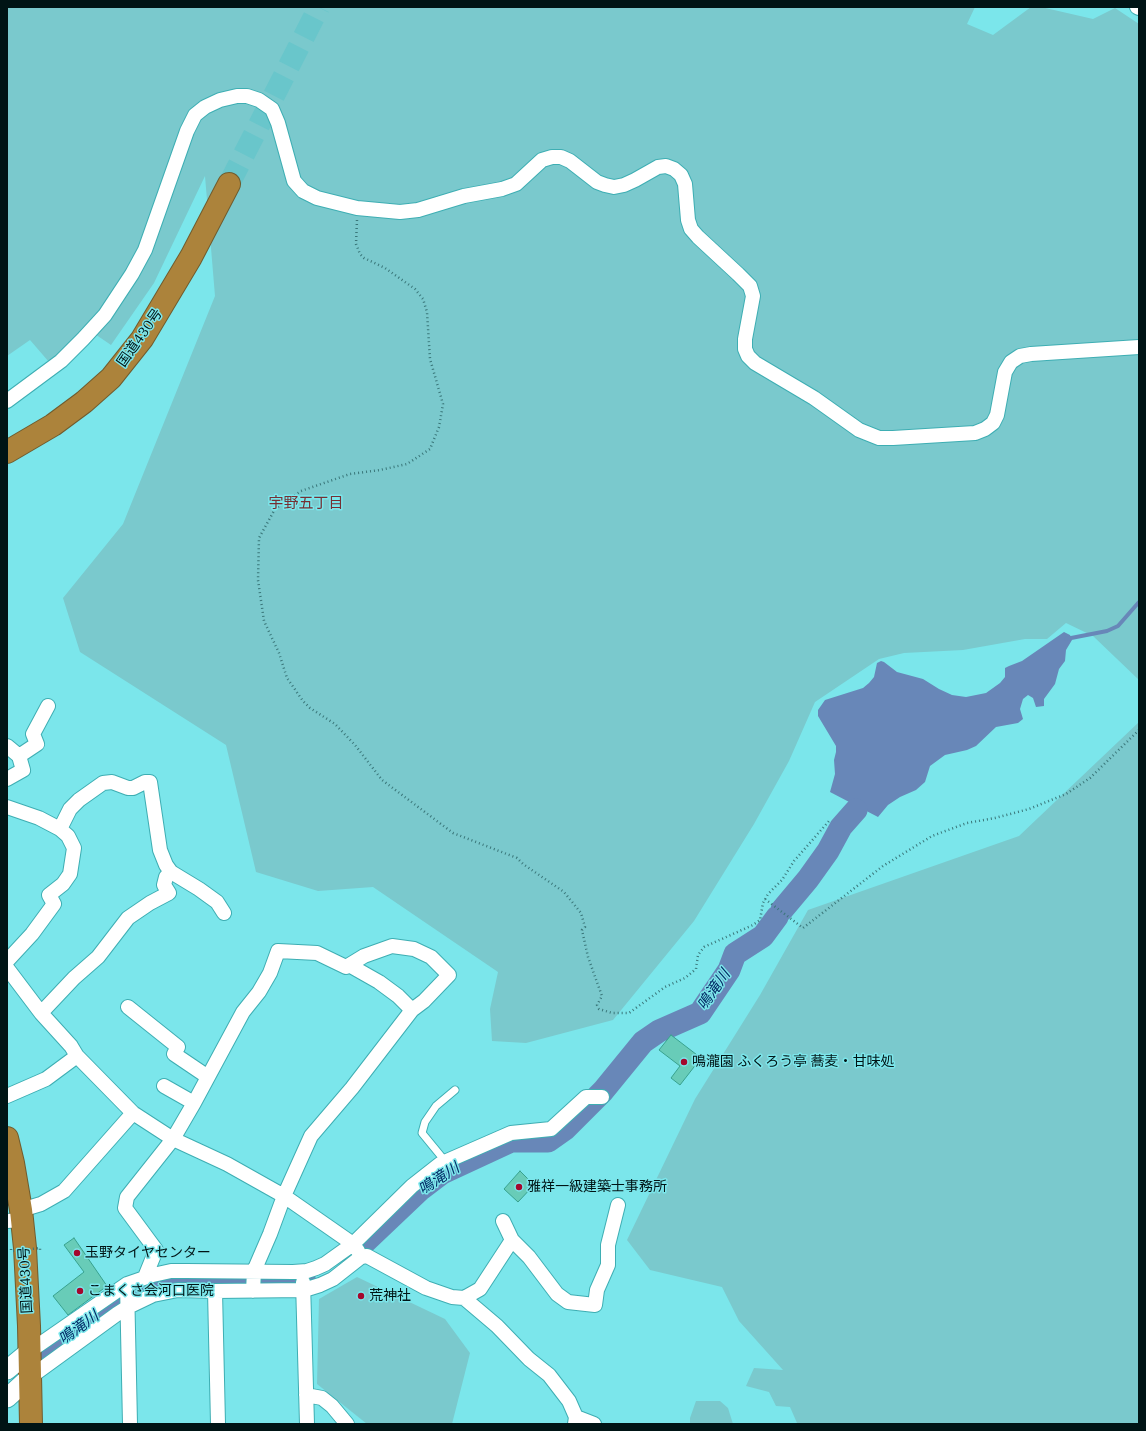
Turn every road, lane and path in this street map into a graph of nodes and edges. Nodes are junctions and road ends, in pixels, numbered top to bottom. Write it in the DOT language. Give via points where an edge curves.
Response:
graph roads {
  1 [pos="229,184"];
  2 [pos="357,208"];
  3 [pos="1139,347"];
  4 [pos="7,401"];
  5 [pos="7,452"];
  6 [pos="48,706"];
  7 [pos="1139,730"];
  8 [pos="7,746"];
  9 [pos="19,756"];
  10 [pos="7,779"];
  11 [pos="7,807"];
  12 [pos="829,821"];
  13 [pos="60,829"];
  14 [pos="171,872"];
  15 [pos="765,900"];
  16 [pos="224,913"];
  17 [pos="7,961"];
  18 [pos="349,965"];
  19 [pos="7,968"];
  20 [pos="128,1007"];
  21 [pos="412,1010"];
  22 [pos="41,1013"];
  23 [pos="77,1056"];
  24 [pos="208,1077"];
  25 [pos="164,1086"];
  26 [pos="455,1090"];
  27 [pos="7,1096"];
  28 [pos="596,1097"];
  29 [pos="194,1103"];
  30 [pos="133,1113"];
  31 [pos="7,1138"];
  32 [pos="173,1139"];
  33 [pos="10,1160"];
  34 [pos="445,1161"];
  35 [pos="284,1196"];
  36 [pos="618,1205"];
  37 [pos="16,1217"];
  38 [pos="503,1221"];
  39 [pos="512,1240"];
  40 [pos="11,1249"];
  41 [pos="40,1250"];
  42 [pos="357,1250"];
  43 [pos="146,1277"];
  44 [pos="303,1279"];
  45 [pos="254,1280"];
  46 [pos="215,1291"];
  47 [pos="127,1296"];
  48 [pos="464,1298"];
  49 [pos="30,1351"];
  50 [pos="7,1370"];
  51 [pos="29,1378"];
  52 [pos="306,1395"];
  53 [pos="7,1398"];
  54 [pos="576,1421"];
  55 [pos="31,1424"];
  56 [pos="130,1424"];
  57 [pos="218,1424"];
  58 [pos="307,1424"];
  59 [pos="347,1424"];
  60 [pos="594,1424"];
  1 -- 5 [label="highway, 国道430号" via="192,257 142,339 111,378 53,425"];
  2 -- 3 [label="street" via="400,212 418,210 464,196 502,189 516,184 542,160 552,156 570,161 597,182 614,187 624,185 658,167 674,169 681,175 685,184 691,229 750,286 753,296 745,339 748,356 859,430 879,438 975,433 985,429 993,423 997,415 1006,372 1011,362 1020,356"];
  2 -- 4 [label="street" via="317,198 303,191 294,181 272,109 259,100 237,96 205,107 195,116 187,131 145,250 109,309 61,361"];
  2 -- 15 [label="path" via="356,244 360,254 415,289 423,299 427,312 430,358 443,404 439,427 430,449 407,464 350,474 300,491 275,509 259,538 258,580 264,621 287,678 310,708 335,724 350,740 382,780 452,833 517,858 564,892 581,913 586,927 582,930 588,957 602,996 597,1005 599,1009 612,1013 629,1013 665,987 685,978 696,969 698,954 704,948 760,920"];
  6 -- 9 [label="street" via="33,734 37,744"];
  7 -- 15 [label="path" via="1090,778 1066,794 1029,809 967,823 932,836 883,866 803,928"];
  8 -- 9 [label="street"];
  9 -- 10 [label="street" via="23,770"];
  11 -- 13 [label="street" via="39,818"];
  12 -- 15 [label="path" via="794,861"];
  13 -- 14 [label="street" via="70,809 103,783 112,782 133,788 150,782 160,850"];
  13 -- 17 [label="street" via="68,836 74,848 70,874 63,884 49,895 54,904 32,934"];
  14 -- 16 [label="street" via="217,902"];
  14 -- 22 [label="street" via="166,876 164,885 169,893 128,918 98,957"];
  18 -- 21 [label="street" via="379,982"];
  18 -- 21 [label="street" via="364,956 392,946 414,950 431,957 449,975"];
  18 -- 24 [label="street" via="346,967 317,953 278,951 270,973 243,1012"];
  19 -- 22 [label="street"];
  20 -- 24 [label="street" via="178,1047 174,1054"];
  21 -- 35 [label="street" via="311,1136"];
  22 -- 23 [label="street" via="72,1046"];
  23 -- 27 [label="street" via="46,1079"];
  23 -- 30 [label="street"];
  24 -- 29 [label="street"];
  25 -- 29 [label="street"];
  26 -- 34 [label="lane" via="436,1106 425,1122 422,1133"];
  28 -- 34 [label="street" via="586,1097 551,1129 511,1133"];
  29 -- 32 [label="street"];
  30 -- 32 [label="street"];
  30 -- 37 [label="street" via="64,1191"];
  31 -- 33 [label="highway, 国道430号"];
  32 -- 35 [label="street" via="227,1164"];
  32 -- 43 [label="street" via="126,1196 125,1208 156,1250"];
  33 -- 37 [label="highway, 国道430号"];
  34 -- 42 [label="street" via="412,1186"];
  35 -- 42 [label="street"];
  35 -- 45 [label="street"];
  36 -- 39 [label="street" via="608,1245 608,1265 597,1290 595,1305 568,1302 557,1294 529,1257"];
  37 -- 49 [label="highway, 国道430号" via="25,1248"];
  38 -- 39 [label="street"];
  39 -- 48 [label="street" via="480,1289"];
  40 -- 41 [label="path, bridge"];
  42 -- 44 [label="street" via="307,1271"];
  42 -- 44 [label="street" via="333,1279 320,1285"];
  42 -- 48 [label="street" via="426,1288 452,1297"];
  43 -- 45 [label="street" via="171,1271"];
  43 -- 47 [label="street"];
  44 -- 45 [label="street"];
  44 -- 45 [label="street"];
  44 -- 52 [label="street"];
  45 -- 46 [label="street"];
  46 -- 47 [label="street" via="178,1290 153,1295"];
  46 -- 57 [label="street"];
  47 -- 49 [label="street"];
  47 -- 51 [label="street"];
  47 -- 56 [label="street"];
  48 -- 54 [label="street" via="549,1375 569,1401"];
  49 -- 50 [label="street"];
  49 -- 51 [label="highway, 国道430号"];
  51 -- 53 [label="street"];
  51 -- 55 [label="highway, 国道430号"];
  52 -- 58 [label="street"];
  52 -- 59 [label="street" via="322,1398"];
  54 -- 60 [label="street"];
}
